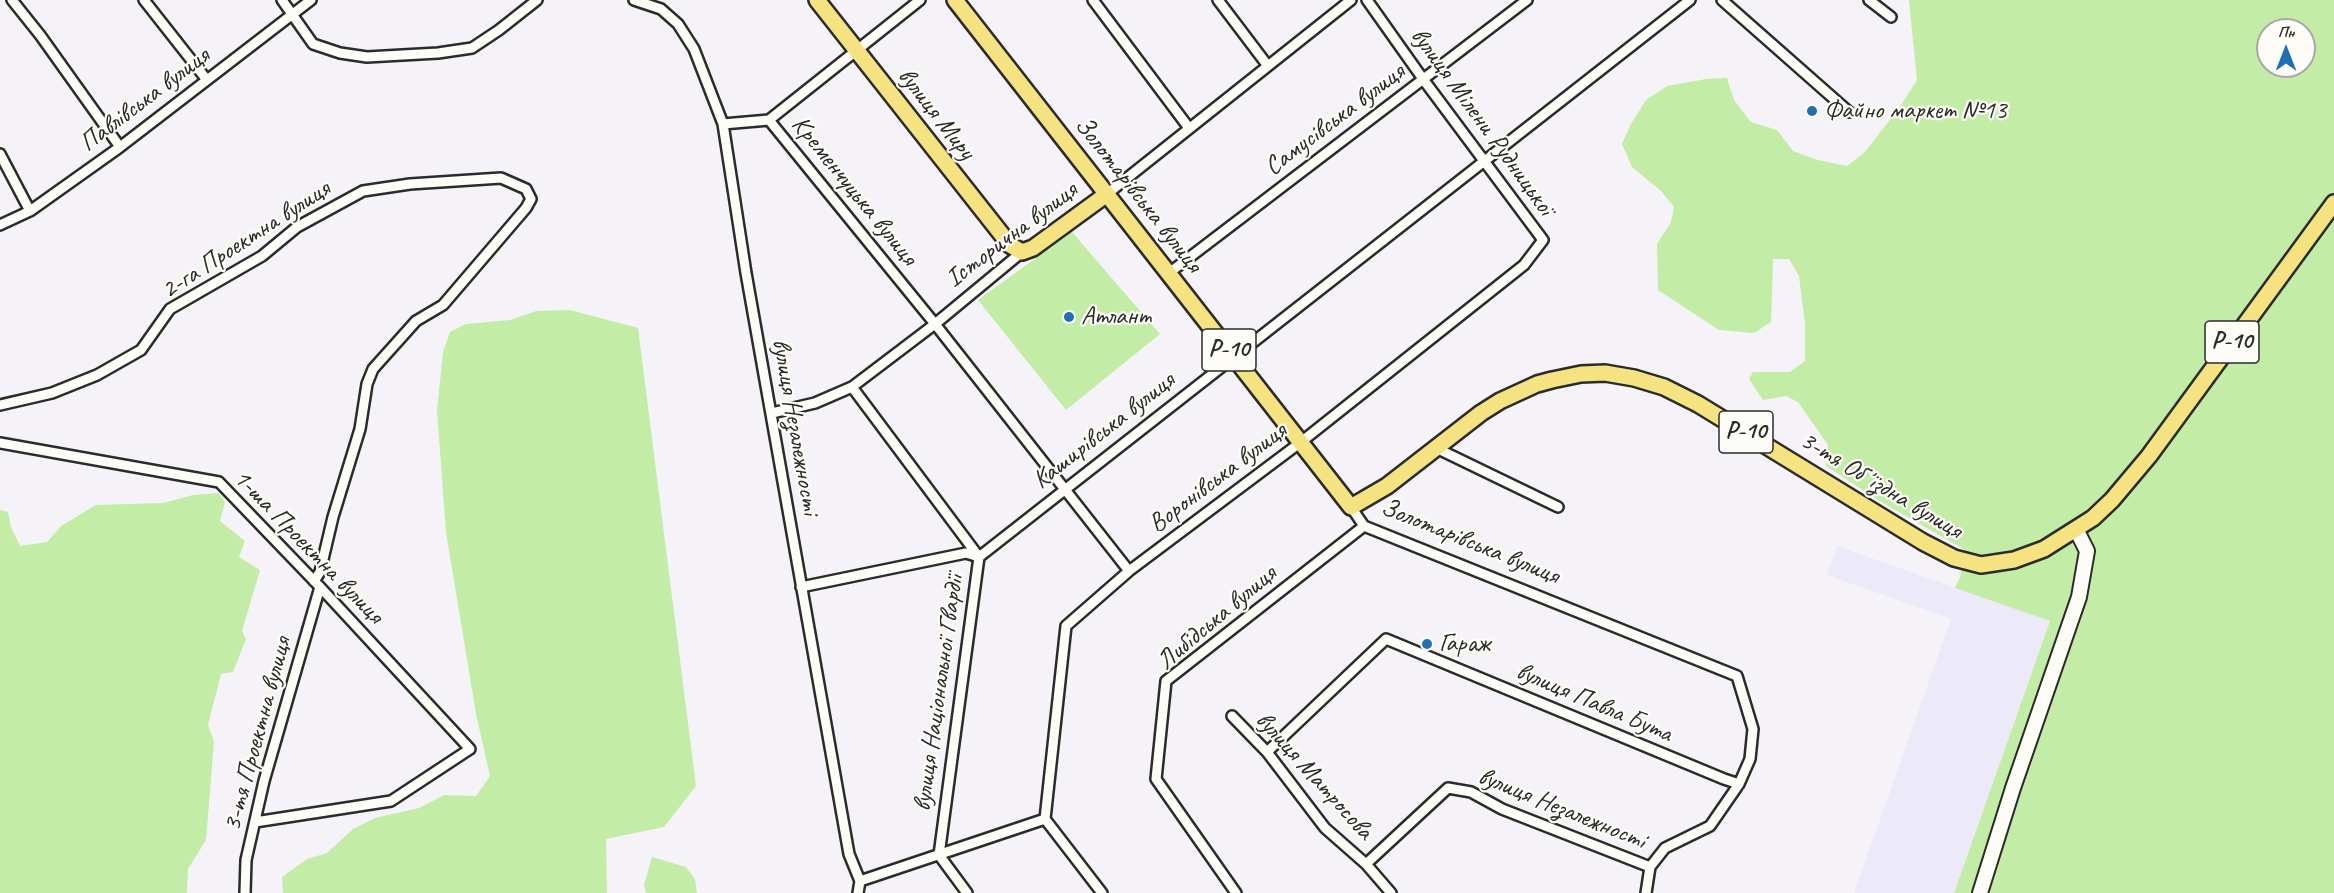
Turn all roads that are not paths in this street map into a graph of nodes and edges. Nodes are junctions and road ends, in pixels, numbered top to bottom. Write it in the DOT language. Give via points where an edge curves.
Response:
graph roads {
  1 [pos="12,0"];
  2 [pos="144,0"];
  3 [pos="282,0"];
  4 [pos="311,0"];
  5 [pos="537,0"];
  6 [pos="634,0"];
  7 [pos="817,0"];
  8 [pos="920,0"];
  9 [pos="955,0"];
  10 [pos="1093,0"];
  11 [pos="1218,0"];
  12 [pos="1351,0"];
  13 [pos="1367,0"];
  14 [pos="1527,0"];
  15 [pos="1690,0"];
  16 [pos="1722,0"];
  17 [pos="1869,0"];
  18 [pos="660,5"];
  19 [pos="293,14"];
  20 [pos="1891,17"];
  21 [pos="856,51"];
  22 [pos="1268,66"];
  23 [pos="1423,79"];
  24 [pos="207,80"];
  25 [pos="1849,112"];
  26 [pos="769,120"];
  27 [pos="723,124"];
  28 [pos="1190,128"];
  29 [pos="120,147"];
  30 [pos="0,154"];
  31 [pos="1484,161"];
  32 [pos="1107,194"];
  33 [pos="531,199"];
  34 [pos="2334,203"];
  35 [pos="30,212"];
  36 [pos="0,225"];
  37 [pos="1543,240"];
  38 [pos="1022,252"];
  39 [pos="1169,273"];
  40 [pos="935,324"];
  41 [pos="1234,357"];
  42 [pos="852,387"];
  43 [pos="0,405"];
  44 [pos="772,413"];
  45 [pos="1301,442"];
  46 [pos="0,443"];
  47 [pos="1436,448"];
  48 [pos="1064,488"];
  49 [pos="1350,507"];
  50 [pos="1558,507"];
  51 [pos="1364,526"];
  52 [pos="2076,529"];
  53 [pos="979,556"];
  54 [pos="1129,571"];
  55 [pos="317,584"];
  56 [pos="801,587"];
  57 [pos="1232,716"];
  58 [pos="1267,752"];
  59 [pos="1740,784"];
  60 [pos="1045,819"];
  61 [pos="255,822"];
  62 [pos="939,855"];
  63 [pos="1366,864"];
  64 [pos="1650,867"];
  65 [pos="860,881"];
  66 [pos="245,893"];
  67 [pos="858,893"];
  68 [pos="967,893"];
  69 [pos="1102,893"];
  70 [pos="1236,893"];
  71 [pos="1391,893"];
  72 [pos="1646,893"];
  73 [pos="1980,893"];
  1 -- 29 [label="street"];
  2 -- 24 [label="street"];
  3 -- 19 [label="street"];
  4 -- 19 [label="street, Павлівська вулиця"];
  5 -- 19 [label="street" via="472,48 438,53 367,57 340,53 313,44"];
  6 -- 18 [label="street, вулиця Незалежності"];
  7 -- 21 [label="main road, вулиця Миру"];
  8 -- 21 [label="street"];
  9 -- 32 [label="main road, Золотарівська вулиця / Р-10"];
  10 -- 28 [label="street"];
  11 -- 22 [label="street"];
  12 -- 22 [label="street, Історична вулиця"];
  13 -- 23 [label="street, вулиця Мілени Рудницької"];
  14 -- 23 [label="street, Самусівська вулиця"];
  15 -- 31 [label="street, Каширівська вулиця"];
  16 -- 25 [label="street"];
  17 -- 20 [label="street"];
  18 -- 27 [label="street, вулиця Незалежності" via="694,49"];
  19 -- 24 [label="street, Павлівська вулиця"];
  21 -- 26 [label="street"];
  21 -- 38 [label="main road, вулиця Миру" via="1010,245"];
  22 -- 28 [label="street, Історична вулиця"];
  23 -- 31 [label="street, вулиця Мілени Рудницької"];
  23 -- 39 [label="street, Самусівська вулиця"];
  24 -- 29 [label="street, Павлівська вулиця"];
  26 -- 27 [label="street"];
  26 -- 40 [label="street, Кременчуцька вулиця"];
  27 -- 44 [label="street, вулиця Незалежності"];
  28 -- 32 [label="street, Історична вулиця"];
  29 -- 35 [label="street, Павлівська вулиця"];
  30 -- 35 [label="street"];
  31 -- 37 [label="street, вулиця Мілени Рудницької"];
  31 -- 41 [label="street, Каширівська вулиця"];
  32 -- 38 [label="main road, Історична вулиця"];
  32 -- 39 [label="main road, Золотарівська вулиця / Р-10"];
  33 -- 43 [label="street, 2-га Проектна вулиця" via="526,189 501,178 363,191 297,227 262,256 170,309 141,350 97,375 52,393"];
  33 -- 55 [label="street, 3-тя Проектна вулиця" via="443,305 416,321 373,369"];
  34 -- 52 [label="main road, 3-тя Обʼїздна вулиця / Р-10" via="2129,480 2093,518"];
  35 -- 36 [label="street, Павлівська вулиця"];
  37 -- 45 [label="street, Воронівська вулиця" via="1524,265"];
  38 -- 40 [label="street, Історична вулиця"];
  39 -- 41 [label="main road, Золотарівська вулиця / Р-10"];
  40 -- 42 [label="street, Історична вулиця"];
  40 -- 48 [label="street, Кременчуцька вулиця"];
  41 -- 45 [label="main road, Золотарівська вулиця / Р-10"];
  41 -- 48 [label="street, Каширівська вулиця"];
  42 -- 44 [label="street, Історична вулиця" via="815,403"];
  42 -- 53 [label="street, вулиця Національної Гвардії"];
  44 -- 56 [label="street, вулиця Незалежності"];
  45 -- 49 [label="main road, Золотарівська вулиця / Р-10"];
  45 -- 54 [label="street, Воронівська вулиця"];
  46 -- 55 [label="street, 1-ша Проектна вулиця" via="219,482"];
  47 -- 49 [label="main road, 3-тя Обʼїздна вулиця / Р-10" via="1387,486"];
  47 -- 50 [label="street"];
  47 -- 52 [label="main road, 3-тя Обʼїздна вулиця / Р-10" via="1481,413 1520,391 1581,374 1605,374 1664,387 1698,404 1923,542 1967,563 2014,560 2044,549"];
  48 -- 53 [label="street, Каширівська вулиця"];
  48 -- 54 [label="street, Кременчуцька вулиця"];
  49 -- 51 [label="street, Золотарівська вулиця"];
  51 -- 59 [label="street, Золотарівська вулиця" via="1737,676 1754,729 1750,759"];
  51 -- 70 [label="street, Либідська вулиця" via="1166,681 1156,778"];
  52 -- 73 [label="street" via="2087,551 2079,597"];
  53 -- 56 [label="street" via="966,553"];
  53 -- 62 [label="street, вулиця Національної Гвардії"];
  54 -- 60 [label="street, Воронівська вулиця" via="1066,626"];
  55 -- 61 [label="street, 3-тя Проектна вулиця"];
  55 -- 61 [label="street, 1-ша Проектна вулиця" via="470,749 391,801"];
  56 -- 65 [label="street, вулиця Незалежності" via="849,854"];
  57 -- 58 [label="street, вулиця Матросова"];
  58 -- 59 [label="street, вулиця Павла Бута" via="1386,639"];
  58 -- 63 [label="street, вулиця Матросова" via="1325,828"];
  59 -- 64 [label="street, вулиця Незалежності" via="1710,826 1665,848"];
  60 -- 62 [label="street"];
  60 -- 69 [label="street"];
  61 -- 66 [label="street, 3-тя Проектна вулиця" via="246,860"];
  62 -- 65 [label="street"];
  62 -- 68 [label="street"];
  63 -- 64 [label="street, вулиця Незалежності" via="1448,788 1470,792 1502,809"];
  63 -- 71 [label="street"];
  64 -- 72 [label="street"];
  65 -- 67 [label="street"];
}
